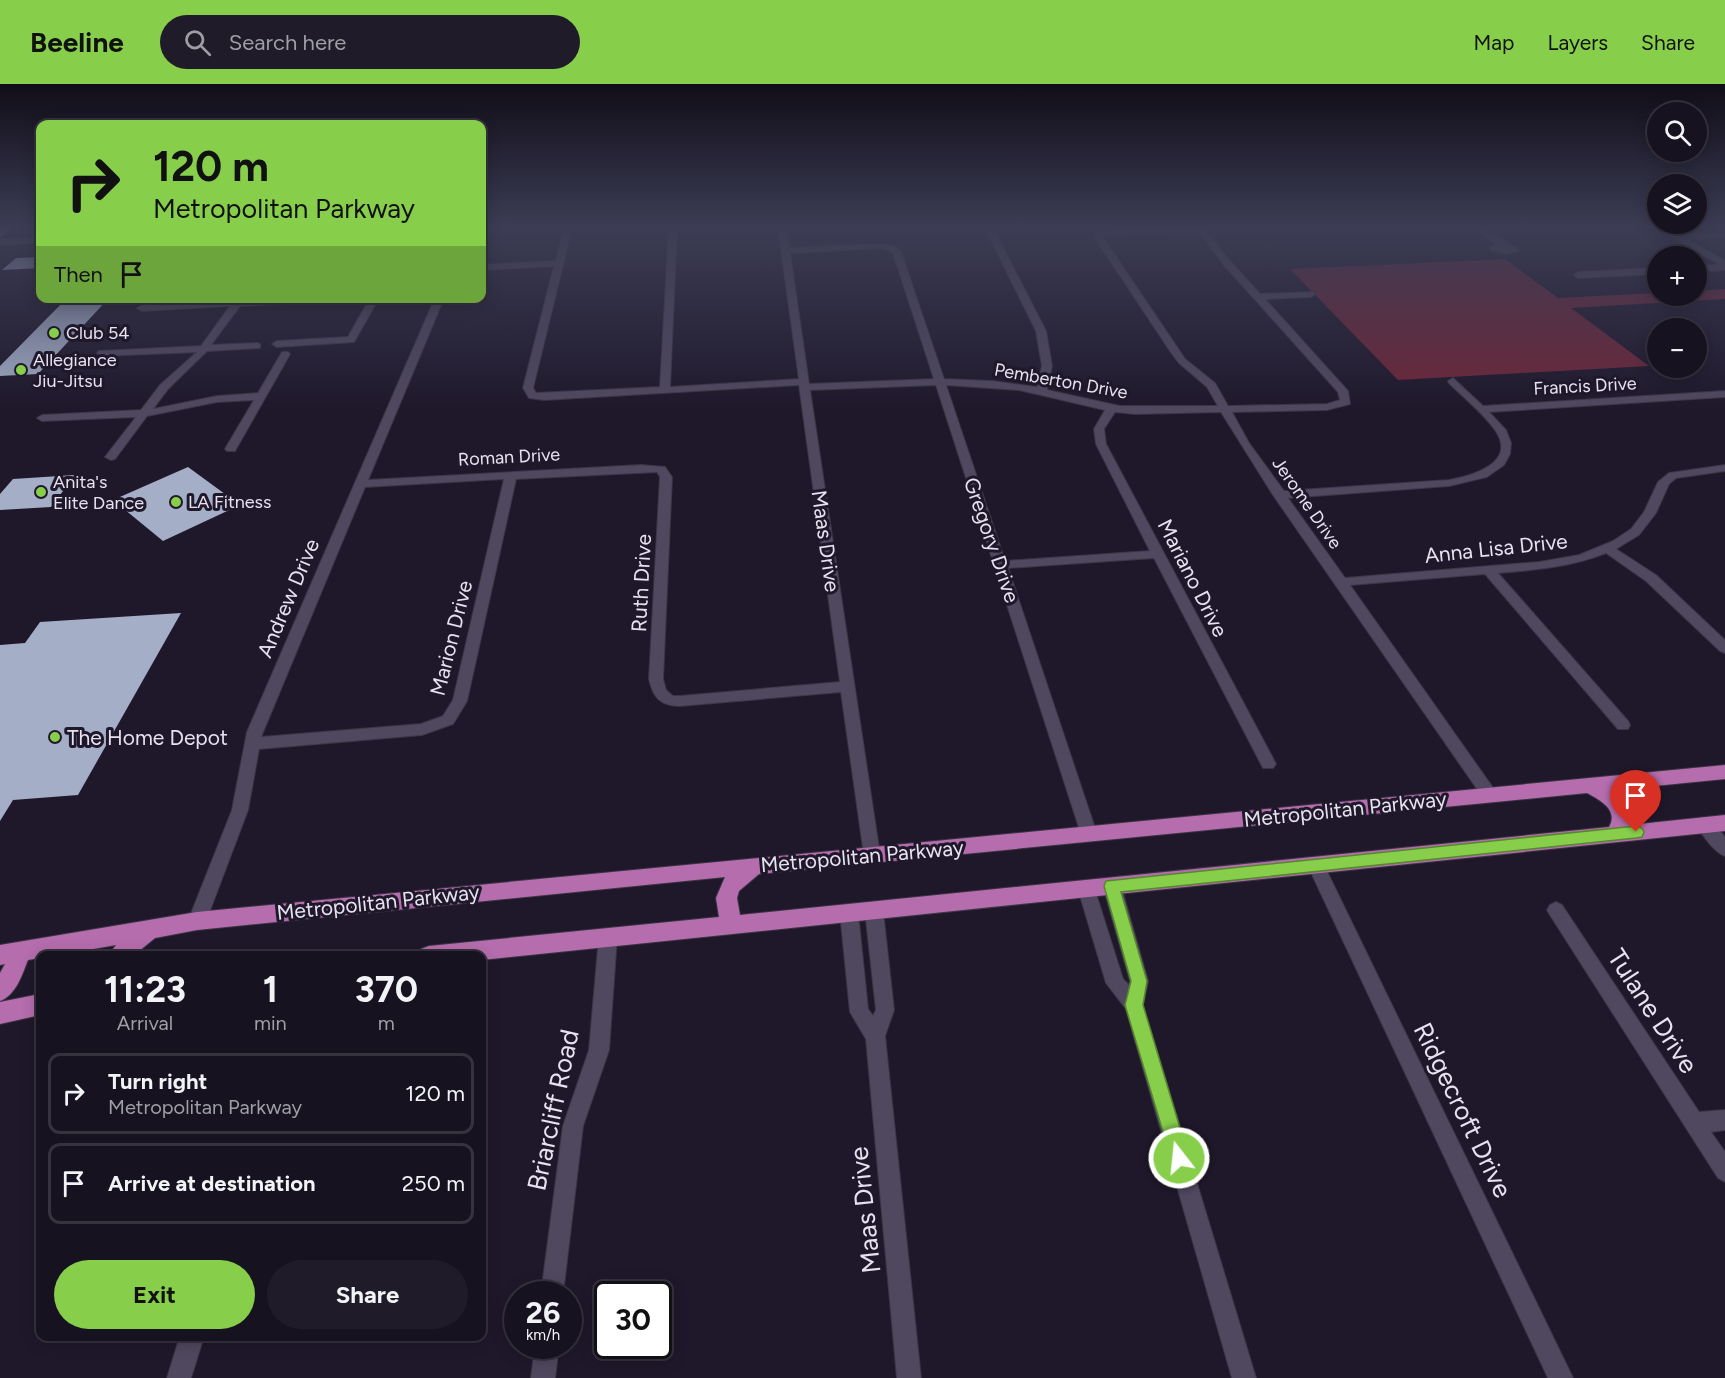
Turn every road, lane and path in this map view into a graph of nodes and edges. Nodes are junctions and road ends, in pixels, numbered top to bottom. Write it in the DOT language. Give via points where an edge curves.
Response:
graph roads {
  1 [pos="553,288"];
  2 [pos="670,288"];
  3 [pos="790,288"];
  4 [pos="909,288"];
  5 [pos="1019,288"];
  6 [pos="1132,288"];
  7 [pos="1250,288"];
  8 [pos="1311,294"];
  9 [pos="1258,297"];
  10 [pos="211,303"];
  11 [pos="238,303"];
  12 [pos="372,303"];
  13 [pos="438,303"];
  14 [pos="142,308"];
  15 [pos="277,344"];
  16 [pos="256,346"];
  17 [pos="205,348"];
  18 [pos="102,353"];
  19 [pos="285,354"];
  20 [pos="1453,381"];
  21 [pos="939,382"];
  22 [pos="804,384"];
  23 [pos="665,389"];
  24 [pos="1041,392"];
  25 [pos="1725,394"];
  26 [pos="261,396"];
  27 [pos="1111,409"];
  28 [pos="1224,409"];
  29 [pos="1483,409"];
  30 [pos="144,413"];
  31 [pos="42,418"];
  32 [pos="231,449"];
  33 [pos="111,457"];
  34 [pos="1725,468"];
  35 [pos="661,469"];
  36 [pos="511,475"];
  37 [pos="360,484"];
  38 [pos="1279,495"];
  39 [pos="1607,548"];
  40 [pos="1159,554"];
  41 [pos="1000,565"];
  42 [pos="1489,571"];
  43 [pos="1341,582"];
  44 [pos="1725,648"];
  45 [pos="847,686"];
  46 [pos="1623,725"];
  47 [pos="252,744"];
  48 [pos="1268,764"];
  49 [pos="1725,772"];
  50 [pos="1589,785"];
  51 [pos="1490,795"];
  52 [pos="1715,824"];
  53 [pos="1089,834"];
  54 [pos="1614,835"];
  55 [pos="1725,849"];
  56 [pos="872,855"];
  57 [pos="754,866"];
  58 [pos="1316,866"];
  59 [pos="1112,886"];
  60 [pos="1087,889"];
  61 [pos="1556,910"];
  62 [pos="874,911"];
  63 [pos="849,913"];
  64 [pos="197,921"];
  65 [pos="734,924"];
  66 [pos="150,929"];
  67 [pos="608,937"];
  68 [pos="124,951"];
  69 [pos="476,951"];
  70 [pos="10,953"];
  71 [pos="0,991"];
  72 [pos="1134,1005"];
  73 [pos="36,1006"];
  74 [pos="0,1013"];
  75 [pos="875,1036"];
  76 [pos="1725,1120"];
  77 [pos="1694,1123"];
  78 [pos="1725,1171"];
  79 [pos="553,1281"];
  80 [pos="190,1341"];
  81 [pos="545,1359"];
  82 [pos="179,1378"];
  83 [pos="543,1378"];
  84 [pos="909,1378"];
  85 [pos="1244,1378"];
  86 [pos="1561,1378"];
  1 -- 23 [label="street, Pemberton Drive" via="528,388 533,396"];
  2 -- 23 [label="street"];
  3 -- 22 [label="street, Maas Drive"];
  4 -- 21 [label="street, Gregory Drive"];
  5 -- 24 [label="street" via="1041,331 1047,366"];
  6 -- 28 [label="street, Jerome Drive" via="1173,350 1211,385"];
  7 -- 9 [label="street"];
  8 -- 9 [label="street"];
  9 -- 28 [label="street, Pemberton Drive" via="1343,391 1346,402 1327,407"];
  10 -- 14 [label="street"];
  11 -- 17 [label="street"];
  12 -- 15 [label="street" via="351,340"];
  13 -- 37 [label="street, Andrew Drive"];
  16 -- 17 [label="street"];
  17 -- 18 [label="street"];
  17 -- 30 [label="street" via="164,387"];
  19 -- 26 [label="street"];
  20 -- 29 [label="street"];
  21 -- 22 [label="street, Pemberton Drive"];
  21 -- 24 [label="street, Pemberton Drive"];
  21 -- 41 [label="street, Gregory Drive"];
  22 -- 23 [label="street, Pemberton Drive"];
  22 -- 45 [label="street, Maas Drive"];
  24 -- 27 [label="street, Pemberton Drive"];
  25 -- 29 [label="street, Francis Drive"];
  26 -- 30 [label="street" via="217,399"];
  26 -- 32 [label="street"];
  27 -- 28 [label="street, Pemberton Drive"];
  27 -- 40 [label="street, Mariano Drive" via="1099,429 1101,444"];
  28 -- 38 [label="street, Jerome Drive"];
  29 -- 38 [label="street" via="1501,430 1506,445 1502,461 1483,475 1449,483"];
  30 -- 31 [label="street"];
  30 -- 33 [label="street"];
  34 -- 39 [label="street, Anna Lisa Drive" via="1673,474 1664,482 1643,524 1628,538"];
  35 -- 36 [label="street, Roman Drive"];
  35 -- 45 [label="street, Ruth Drive" via="666,477 658,693 680,701"];
  36 -- 37 [label="street, Roman Drive"];
  36 -- 47 [label="street, Marion Drive" via="460,702 448,720 422,729"];
  37 -- 47 [label="street, Andrew Drive"];
  38 -- 43 [label="street, Jerome Drive"];
  39 -- 42 [label="street, Anna Lisa Drive" via="1554,564"];
  39 -- 44 [label="street" via="1651,578"];
  40 -- 41 [label="street"];
  40 -- 48 [label="street, Mariano Drive"];
  41 -- 53 [label="street, Gregory Drive"];
  42 -- 43 [label="street, Anna Lisa Drive"];
  42 -- 46 [label="street"];
  43 -- 51 [label="street, Jerome Drive"];
  45 -- 56 [label="street, Maas Drive"];
  47 -- 64 [label="street, Andrew Drive" via="238,816"];
  49 -- 50 [label="main road, Metropolitan Parkway"];
  50 -- 51 [label="main road, Metropolitan Parkway"];
  50 -- 54 [label="main road" via="1610,797 1620,810 1622,822"];
  51 -- 53 [label="main road, Metropolitan Parkway"];
  52 -- 54 [label="main road"];
  52 -- 55 [label="street"];
  53 -- 56 [label="main road, Metropolitan Parkway"];
  54 -- 58 [label="main road"];
  56 -- 57 [label="main road, Metropolitan Parkway"];
  57 -- 64 [label="main road, Metropolitan Parkway"];
  57 -- 65 [label="main road" via="735,880 727,894 726,908"];
  58 -- 59 [label="main road"];
  58 -- 86 [label="street, Ridgecroft Drive"];
  59 -- 60 [label="main road"];
  59 -- 72 [label="street" via="1139,981"];
  60 -- 62 [label="main road"];
  60 -- 72 [label="street" via="1115,983"];
  61 -- 77 [label="street, Tulane Drive"];
  62 -- 63 [label="main road"];
  62 -- 75 [label="street, Maas Drive" via="885,1010"];
  63 -- 65 [label="main road"];
  63 -- 75 [label="street, Maas Drive" via="859,1012"];
  64 -- 66 [label="main road, Metropolitan Parkway"];
  65 -- 67 [label="main road"];
  66 -- 68 [label="main road"];
  66 -- 70 [label="main road, Metropolitan Parkway"];
  67 -- 69 [label="main road"];
  67 -- 79 [label="street, Briarcliff Road" via="599,1050 573,1126"];
  70 -- 71 [label="main road" via="10,977"];
  72 -- 85 [label="street"];
  73 -- 74 [label="main road"];
  75 -- 84 [label="street, Maas Drive"];
  76 -- 77 [label="street"];
  77 -- 78 [label="street, Tulane Drive"];
  80 -- 82 [label="street"];
  81 -- 83 [label="street"];
}
